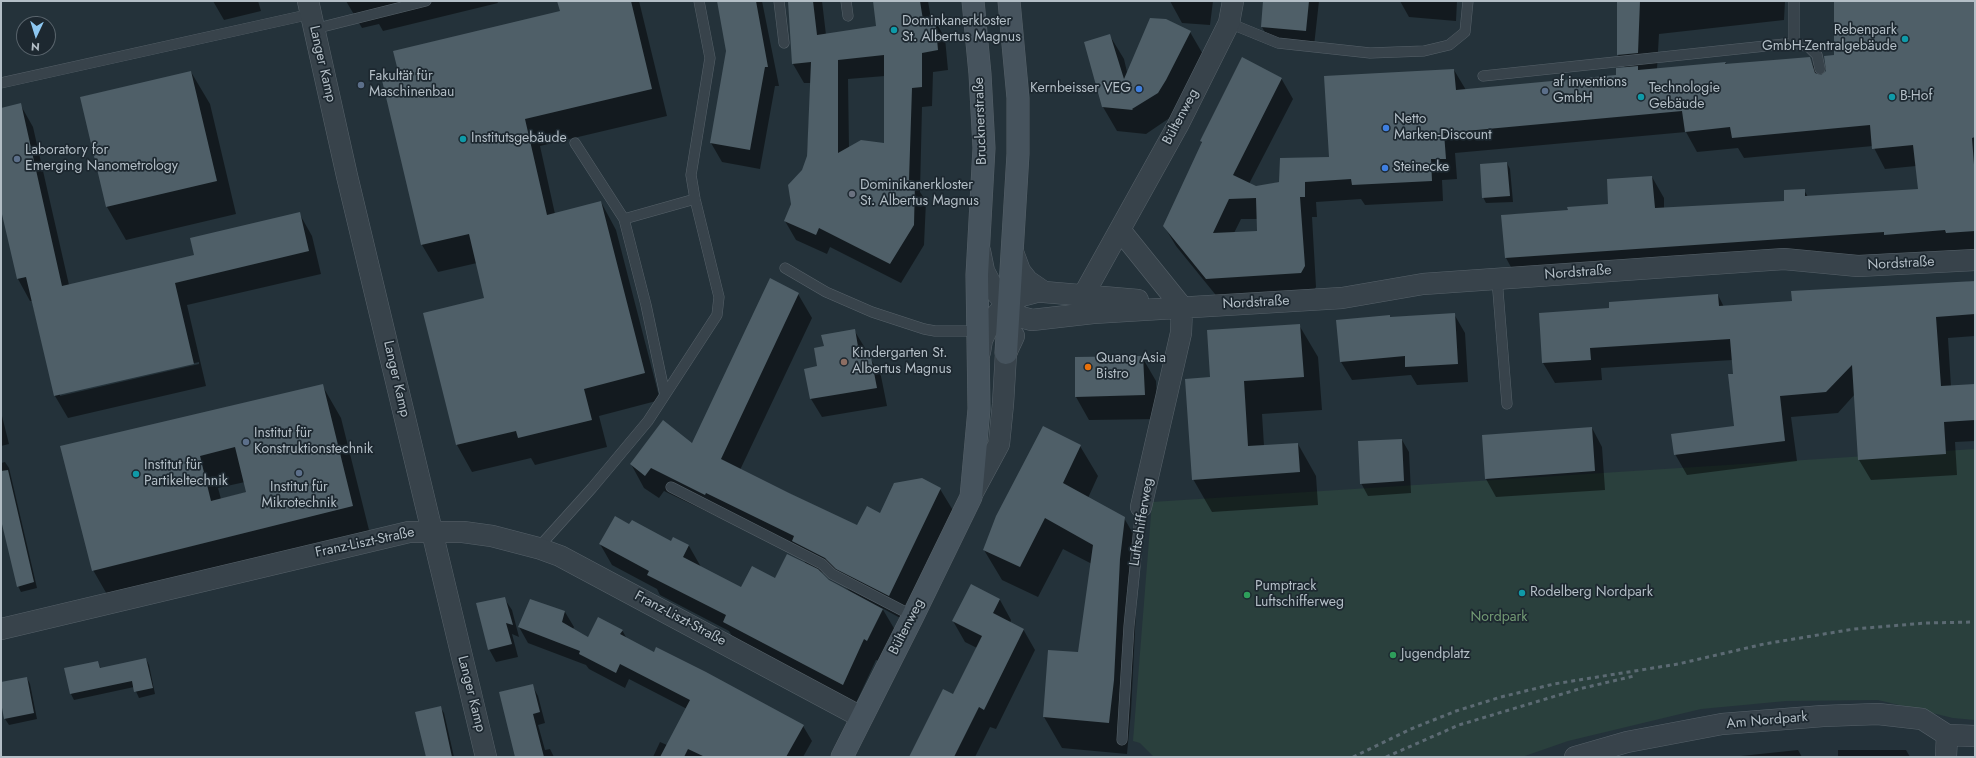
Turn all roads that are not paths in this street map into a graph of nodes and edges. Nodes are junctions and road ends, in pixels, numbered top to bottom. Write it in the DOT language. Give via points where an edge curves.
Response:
graph roads {
  1 [pos="426,1"];
  2 [pos="698,1"];
  3 [pos="779,1"];
  4 [pos="846,1"];
  5 [pos="973,1"];
  6 [pos="1009,1"];
  7 [pos="1234,1"];
  8 [pos="1468,1"];
  9 [pos="1794,1"];
  10 [pos="311,15"];
  11 [pos="848,16"];
  12 [pos="1229,23"];
  13 [pos="1794,43"];
  14 [pos="784,44"];
  15 [pos="1820,69"];
  16 [pos="1483,76"];
  17 [pos="1,84"];
  18 [pos="575,143"];
  19 [pos="695,199"];
  20 [pos="624,219"];
  21 [pos="1120,230"];
  22 [pos="979,244"];
  23 [pos="1013,252"];
  24 [pos="1975,260"];
  25 [pos="785,268"];
  26 [pos="1498,279"];
  27 [pos="1044,292"];
  28 [pos="1084,294"];
  29 [pos="1009,305"];
  30 [pos="1182,307"];
  31 [pos="1032,320"];
  32 [pos="978,331"];
  33 [pos="1006,353"];
  34 [pos="978,361"];
  35 [pos="665,395"];
  36 [pos="1507,404"];
  37 [pos="671,487"];
  38 [pos="971,497"];
  39 [pos="1142,507"];
  40 [pos="432,531"];
  41 [pos="538,548"];
  42 [pos="913,616"];
  43 [pos="2,626"];
  44 [pos="862,717"];
  45 [pos="1960,736"];
  46 [pos="1122,740"];
  47 [pos="486,757"];
  48 [pos="842,757"];
  49 [pos="1575,757"];
  50 [pos="1946,757"];
  1 -- 10 [label="lane"];
  2 -- 19 [label="lane" via="710,58 691,175"];
  3 -- 14 [label="lane"];
  4 -- 11 [label="lane"];
  5 -- 22 [label="main road, Brucknerstraße" via="984,148"];
  6 -- 23 [label="main road" via="1018,98"];
  7 -- 12 [label="street, Bültenweg"];
  8 -- 12 [label="lane" via="1465,32 1449,45 1424,51 1370,53 1278,42"];
  9 -- 13 [label="lane"];
  10 -- 17 [label="lane"];
  10 -- 40 [label="street, Langer Kamp"];
  12 -- 21 [label="street, Bültenweg" via="1178,125"];
  13 -- 15 [label="lane" via="1809,47 1817,55"];
  13 -- 16 [label="lane"];
  18 -- 20 [label="lane"];
  19 -- 20 [label="lane"];
  19 -- 35 [label="lane" via="719,297 717,315"];
  20 -- 35 [label="lane"];
  21 -- 28 [label="street, Bültenweg"];
  21 -- 30 [label="street"];
  22 -- 29 [label="street, Nordstraße" via="984,272 994,290"];
  22 -- 32 [label="main road, Brucknerstraße"];
  23 -- 27 [label="street" via="1020,271 1028,281"];
  23 -- 29 [label="main road"];
  24 -- 26 [label="street, Nordstraße" via="1858,266 1784,260"];
  25 -- 32 [label="lane" via="826,292 872,312 924,329"];
  26 -- 30 [label="street, Nordstraße" via="1423,284 1342,298"];
  26 -- 36 [label="lane"];
  27 -- 28 [label="street, Nordstraße"];
  27 -- 29 [label="street, Bültenweg" via="1027,294"];
  28 -- 30 [label="street, Nordstraße"];
  29 -- 31 [label="street, Nordstraße" via="1017,316"];
  29 -- 33 [label="main road, Bültenweg"];
  29 -- 34 [label="street, Bültenweg" via="990,323 982,340"];
  30 -- 31 [label="street, Nordstraße"];
  30 -- 39 [label="street, Luftschifferweg" via="1181,332"];
  31 -- 33 [label="street, Bültenweg" via="1014,335"];
  32 -- 34 [label="main road, Brucknerstraße"];
  33 -- 38 [label="street, Bültenweg" via="998,444"];
  34 -- 38 [label="main road, Bültenweg" via="979,409"];
  35 -- 41 [label="lane" via="648,421"];
  37 -- 42 [label="lane" via="822,564 832,574"];
  38 -- 42 [label="main road, Bültenweg"];
  39 -- 46 [label="lane, Luftschifferweg" via="1129,626"];
  40 -- 41 [label="street, Franz-Liszt-Straße" via="492,536"];
  40 -- 43 [label="street, Franz-Liszt-Straße" via="409,532"];
  40 -- 47 [label="street, Langer Kamp"];
  41 -- 44 [label="street, Franz-Liszt-Straße" via="581,566"];
  42 -- 44 [label="main road, Bültenweg"];
  44 -- 48 [label="main road, Bültenweg"];
  45 -- 49 [label="street, Am Nordpark" via="1922,719 1878,714 1823,716 1722,724 1627,742"];
  45 -- 50 [label="street"];
}
